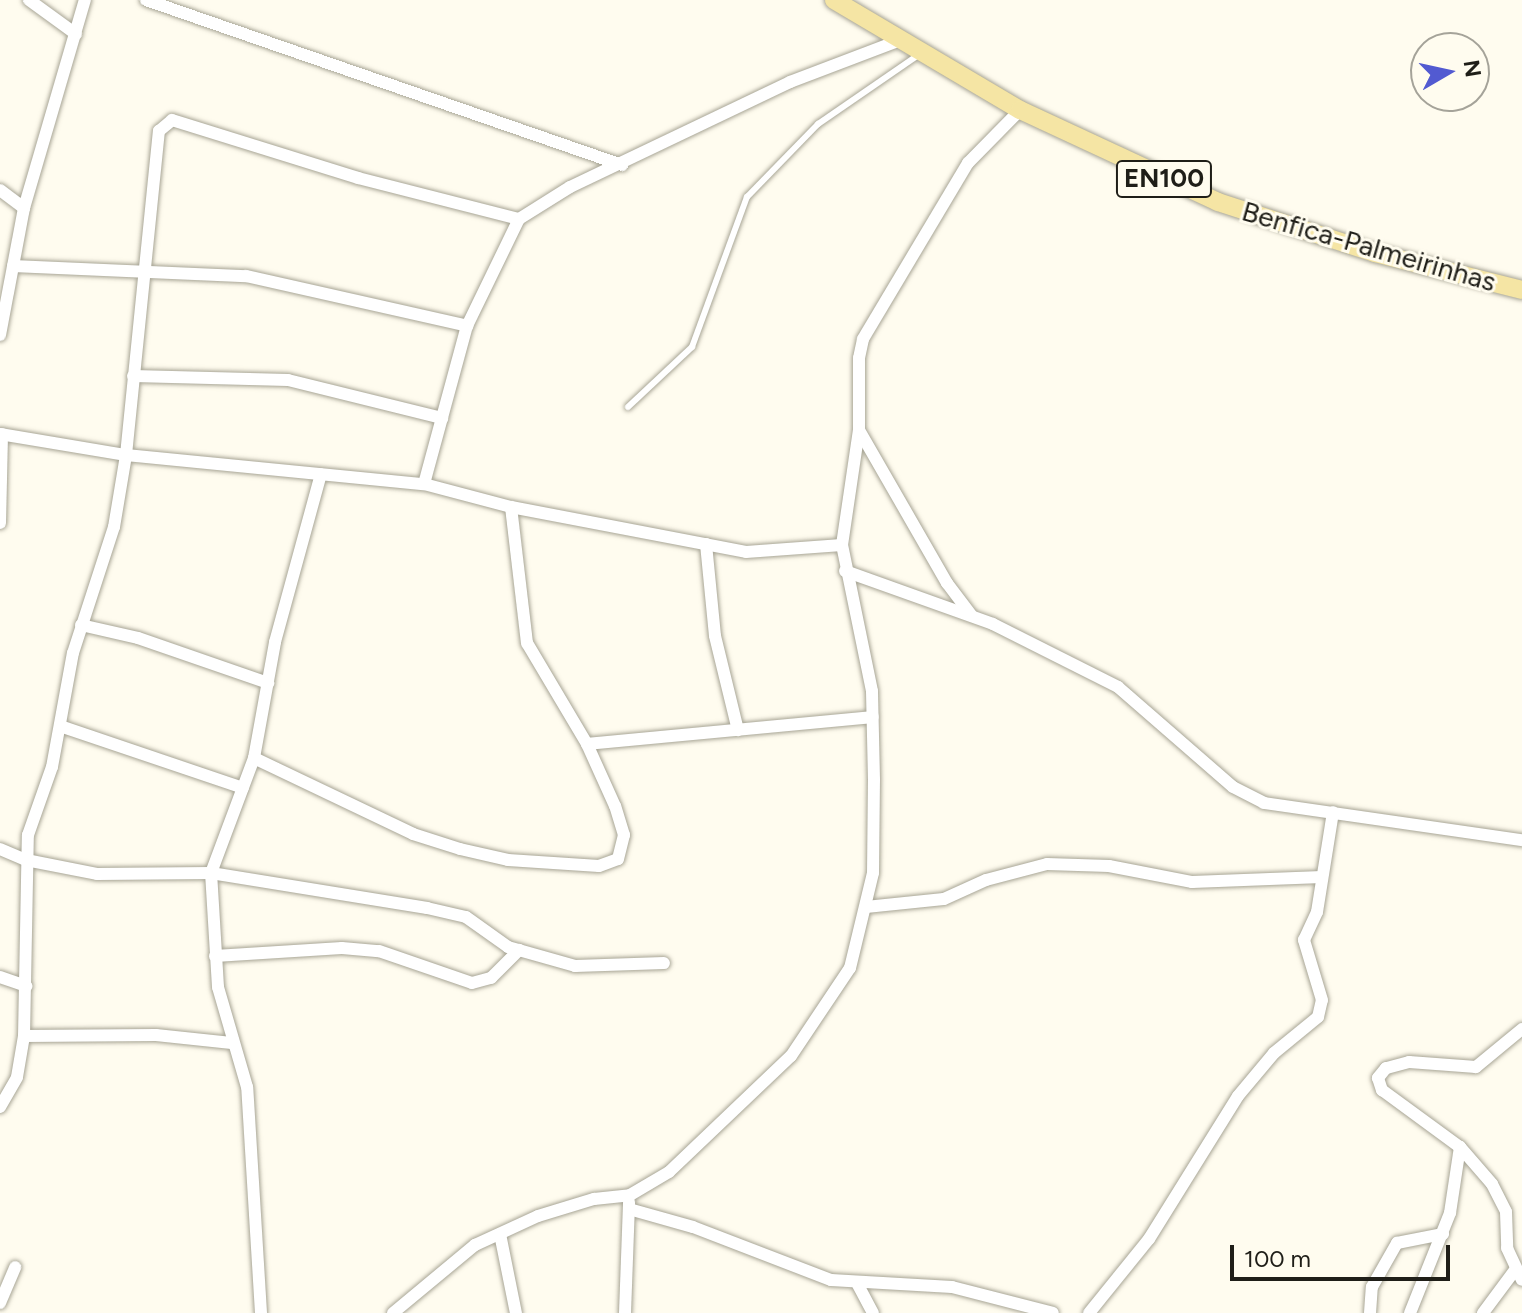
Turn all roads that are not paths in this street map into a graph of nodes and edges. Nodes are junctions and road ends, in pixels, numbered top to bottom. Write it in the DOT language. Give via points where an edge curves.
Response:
graph roads {
  1 [pos="29,0"];
  2 [pos="85,0"];
  3 [pos="146,0"];
  4 [pos="834,0"];
  5 [pos="76,34"];
  6 [pos="898,41"];
  7 [pos="920,54"];
  8 [pos="1020,110"];
  9 [pos="622,165"];
  10 [pos="0,190"];
  11 [pos="24,208"];
  12 [pos="519,219"];
  13 [pos="13,266"];
  14 [pos="146,270"];
  15 [pos="1522,290"];
  16 [pos="467,326"];
  17 [pos="0,335"];
  18 [pos="133,376"];
  19 [pos="628,407"];
  20 [pos="442,418"];
  21 [pos="859,430"];
  22 [pos="1,434"];
  23 [pos="126,455"];
  24 [pos="321,474"];
  25 [pos="424,484"];
  26 [pos="511,507"];
  27 [pos="0,523"];
  28 [pos="706,544"];
  29 [pos="842,545"];
  30 [pos="845,571"];
  31 [pos="971,615"];
  32 [pos="81,625"];
  33 [pos="268,683"];
  34 [pos="873,717"];
  35 [pos="60,726"];
  36 [pos="738,730"];
  37 [pos="587,744"];
  38 [pos="254,758"];
  39 [pos="243,788"];
  40 [pos="1333,812"];
  41 [pos="1522,840"];
  42 [pos="0,849"];
  43 [pos="26,860"];
  44 [pos="211,873"];
  45 [pos="1322,877"];
  46 [pos="866,907"];
  47 [pos="519,950"];
  48 [pos="215,956"];
  49 [pos="664,963"];
  50 [pos="0,977"];
  51 [pos="26,986"];
  52 [pos="1522,1029"];
  53 [pos="24,1036"];
  54 [pos="232,1043"];
  55 [pos="0,1107"];
  56 [pos="1460,1147"];
  57 [pos="630,1195"];
  58 [pos="629,1209"];
  59 [pos="500,1234"];
  60 [pos="1443,1234"];
  61 [pos="15,1267"];
  62 [pos="1518,1275"];
  63 [pos="857,1283"];
  64 [pos="0,1303"];
  65 [pos="261,1313"];
  66 [pos="395,1313"];
  67 [pos="516,1313"];
  68 [pos="625,1313"];
  69 [pos="873,1313"];
  70 [pos="1053,1313"];
  71 [pos="1089,1313"];
  72 [pos="1370,1313"];
  73 [pos="1410,1313"];
  74 [pos="1483,1313"];
  1 -- 5 [label="street"];
  2 -- 5 [label="street"];
  3 -- 9 [label="street"];
  4 -- 6 [label="main road, Benfica-Palmeirinhas / EN100"];
  5 -- 11 [label="street"];
  6 -- 7 [label="main road, Benfica-Palmeirinhas / EN100"];
  6 -- 9 [label="street" via="790,82"];
  7 -- 8 [label="main road, Benfica-Palmeirinhas / EN100"];
  7 -- 19 [label="lane" via="818,124 747,197 692,347"];
  8 -- 15 [label="main road, Benfica-Palmeirinhas / EN100" via="1218,202 1375,253"];
  8 -- 21 [label="street" via="968,163 863,339"];
  9 -- 12 [label="street" via="570,187"];
  10 -- 11 [label="street"];
  11 -- 13 [label="street"];
  12 -- 14 [label="street" via="358,178 172,120 164,124 157,141"];
  12 -- 16 [label="street"];
  13 -- 14 [label="street"];
  13 -- 17 [label="street"];
  14 -- 16 [label="street" via="246,276"];
  14 -- 18 [label="street"];
  16 -- 20 [label="street"];
  18 -- 20 [label="street" via="288,380"];
  18 -- 23 [label="street"];
  20 -- 25 [label="street"];
  21 -- 29 [label="street"];
  21 -- 31 [label="street"];
  22 -- 23 [label="street"];
  22 -- 27 [label="street"];
  23 -- 24 [label="street"];
  23 -- 32 [label="street" via="114,527"];
  24 -- 25 [label="street"];
  24 -- 33 [label="street"];
  25 -- 26 [label="street"];
  26 -- 28 [label="street"];
  26 -- 37 [label="street" via="532,658"];
  28 -- 29 [label="street" via="776,553"];
  28 -- 36 [label="street" via="715,636"];
  29 -- 30 [label="street"];
  30 -- 31 [label="street"];
  30 -- 34 [label="street" via="868,663"];
  31 -- 40 [label="street" via="1118,687 1233,787 1264,803"];
  32 -- 33 [label="street" via="138,638"];
  32 -- 35 [label="street"];
  33 -- 38 [label="street"];
  34 -- 36 [label="street"];
  34 -- 46 [label="street" via="873,873"];
  35 -- 39 [label="street"];
  35 -- 43 [label="street" via="28,835"];
  36 -- 37 [label="street"];
  37 -- 38 [label="street" via="624,835 618,859 599,866 508,860 460,849 413,834"];
  38 -- 39 [label="street"];
  39 -- 44 [label="street"];
  40 -- 41 [label="street"];
  40 -- 45 [label="street"];
  42 -- 43 [label="street"];
  43 -- 44 [label="street" via="119,877"];
  43 -- 51 [label="street"];
  44 -- 47 [label="street" via="466,917 492,939"];
  44 -- 48 [label="street"];
  45 -- 46 [label="street" via="1192,882 1109,866 1047,864 986,880 944,899"];
  45 -- 71 [label="street" via="1317,912 1304,940 1322,1000 1318,1017 1274,1053 1238,1096 1149,1239"];
  46 -- 57 [label="street" via="850,968 791,1056 669,1172"];
  47 -- 48 [label="street" via="491,978 472,983 379,951 342,948"];
  47 -- 49 [label="street" via="575,966"];
  48 -- 54 [label="street"];
  50 -- 51 [label="street"];
  51 -- 53 [label="street"];
  52 -- 56 [label="street" via="1476,1067 1409,1062 1386,1068 1378,1078 1382,1090"];
  53 -- 54 [label="street" via="156,1035"];
  53 -- 55 [label="street" via="17,1077"];
  54 -- 65 [label="street" via="247,1087"];
  56 -- 60 [label="street"];
  56 -- 62 [label="street" via="1501,1198"];
  57 -- 58 [label="street"];
  57 -- 59 [label="street" via="580,1203"];
  58 -- 63 [label="street" via="693,1227 817,1276"];
  58 -- 68 [label="street"];
  59 -- 66 [label="street" via="475,1245"];
  59 -- 67 [label="street"];
  60 -- 72 [label="street" via="1397,1243 1372,1287"];
  60 -- 73 [label="street"];
  61 -- 64 [label="street"];
  62 -- 74 [label="street"];
  63 -- 69 [label="street"];
  63 -- 70 [label="street" via="952,1287"];
}
